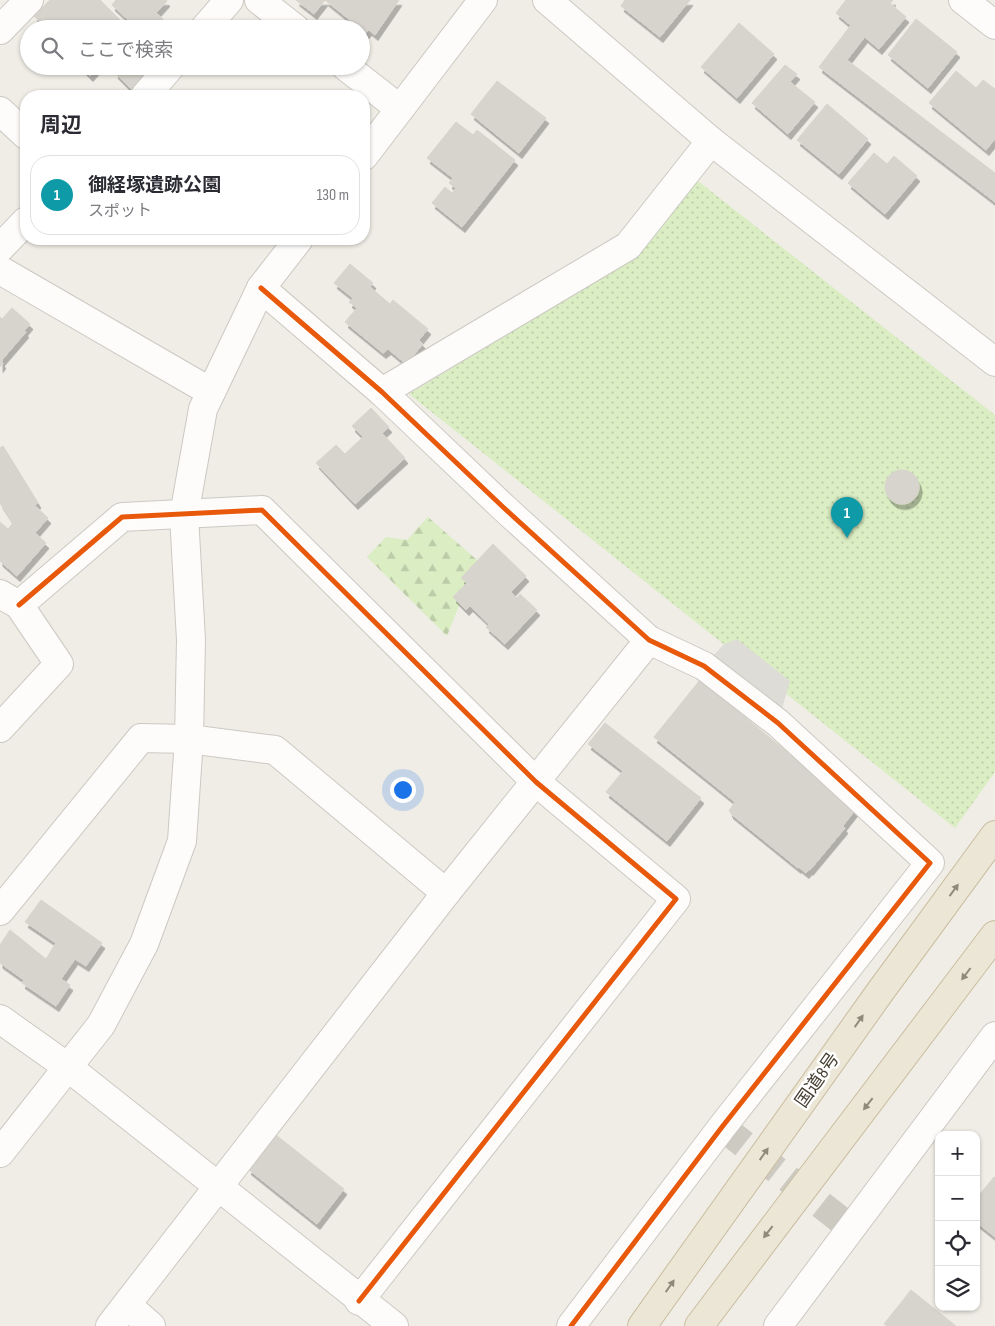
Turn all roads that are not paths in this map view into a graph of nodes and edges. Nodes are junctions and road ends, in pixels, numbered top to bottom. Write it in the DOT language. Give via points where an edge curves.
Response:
graph roads {
  1 [pos="29,0"];
  2 [pos="229,0"];
  3 [pos="259,0"];
  4 [pos="484,0"];
  5 [pos="547,0"];
  6 [pos="963,0"];
  7 [pos="212,20"];
  8 [pos="285,20"];
  9 [pos="995,25"];
  10 [pos="0,30"];
  11 [pos="163,75"];
  12 [pos="357,75"];
  13 [pos="150,90"];
  14 [pos="400,108"];
  15 [pos="0,111"];
  16 [pos="20,129"];
  17 [pos="711,141"];
  18 [pos="370,148"];
  19 [pos="20,227"];
  20 [pos="294,245"];
  21 [pos="0,248"];
  22 [pos="0,270"];
  23 [pos="261,288"];
  24 [pos="995,362"];
  25 [pos="211,392"];
  26 [pos="382,392"];
  27 [pos="184,515"];
  28 [pos="10,600"];
  29 [pos="650,640"];
  30 [pos="0,728"];
  31 [pos="188,739"];
  32 [pos="536,782"];
  33 [pos="995,836"];
  34 [pos="446,893"];
  35 [pos="0,911"];
  36 [pos="995,935"];
  37 [pos="0,1020"];
  38 [pos="995,1036"];
  39 [pos="68,1068"];
  40 [pos="0,1153"];
  41 [pos="219,1188"];
  42 [pos="359,1301"];
  43 [pos="127,1305"];
  44 [pos="110,1326"];
  45 [pos="151,1326"];
  46 [pos="394,1326"];
  47 [pos="571,1326"];
  48 [pos="642,1326"];
  49 [pos="699,1326"];
  50 [pos="778,1326"];
  1 -- 10 [label="street"];
  2 -- 7 [label="street"];
  3 -- 8 [label="street"];
  4 -- 14 [label="street"];
  5 -- 17 [label="street"];
  6 -- 9 [label="street"];
  11 -- 13 [label="street"];
  12 -- 14 [label="street"];
  14 -- 18 [label="street"];
  15 -- 16 [label="street"];
  17 -- 24 [label="street"];
  17 -- 26 [label="street" via="628,246"];
  19 -- 21 [label="street"];
  20 -- 23 [label="street"];
  22 -- 25 [label="street"];
  23 -- 25 [label="street"];
  23 -- 26 [label="street"];
  25 -- 27 [label="street" via="203,409"];
  26 -- 29 [label="street"];
  27 -- 28 [label="street" via="122,517"];
  27 -- 31 [label="street" via="190,640"];
  27 -- 32 [label="street" via="262,510"];
  28 -- 30 [label="street" via="59,664"];
  29 -- 32 [label="street"];
  29 -- 47 [label="street" via="704,666 778,723 930,863 722,1127"];
  31 -- 34 [label="street" via="274,750"];
  31 -- 35 [label="street" via="141,738"];
  31 -- 39 [label="street" via="182,841 144,944 101,1025"];
  32 -- 34 [label="street"];
  32 -- 42 [label="street" via="676,899"];
  48 -- 33 [label="highway, 国道8号, one-way"];
  34 -- 41 [label="street"];
  36 -- 49 [label="highway, one-way"];
  37 -- 39 [label="street"];
  38 -- 50 [label="street"];
  39 -- 40 [label="street"];
  39 -- 41 [label="street"];
  41 -- 42 [label="street"];
  41 -- 43 [label="street"];
  42 -- 46 [label="street"];
  43 -- 44 [label="street"];
  43 -- 45 [label="street"];
}
